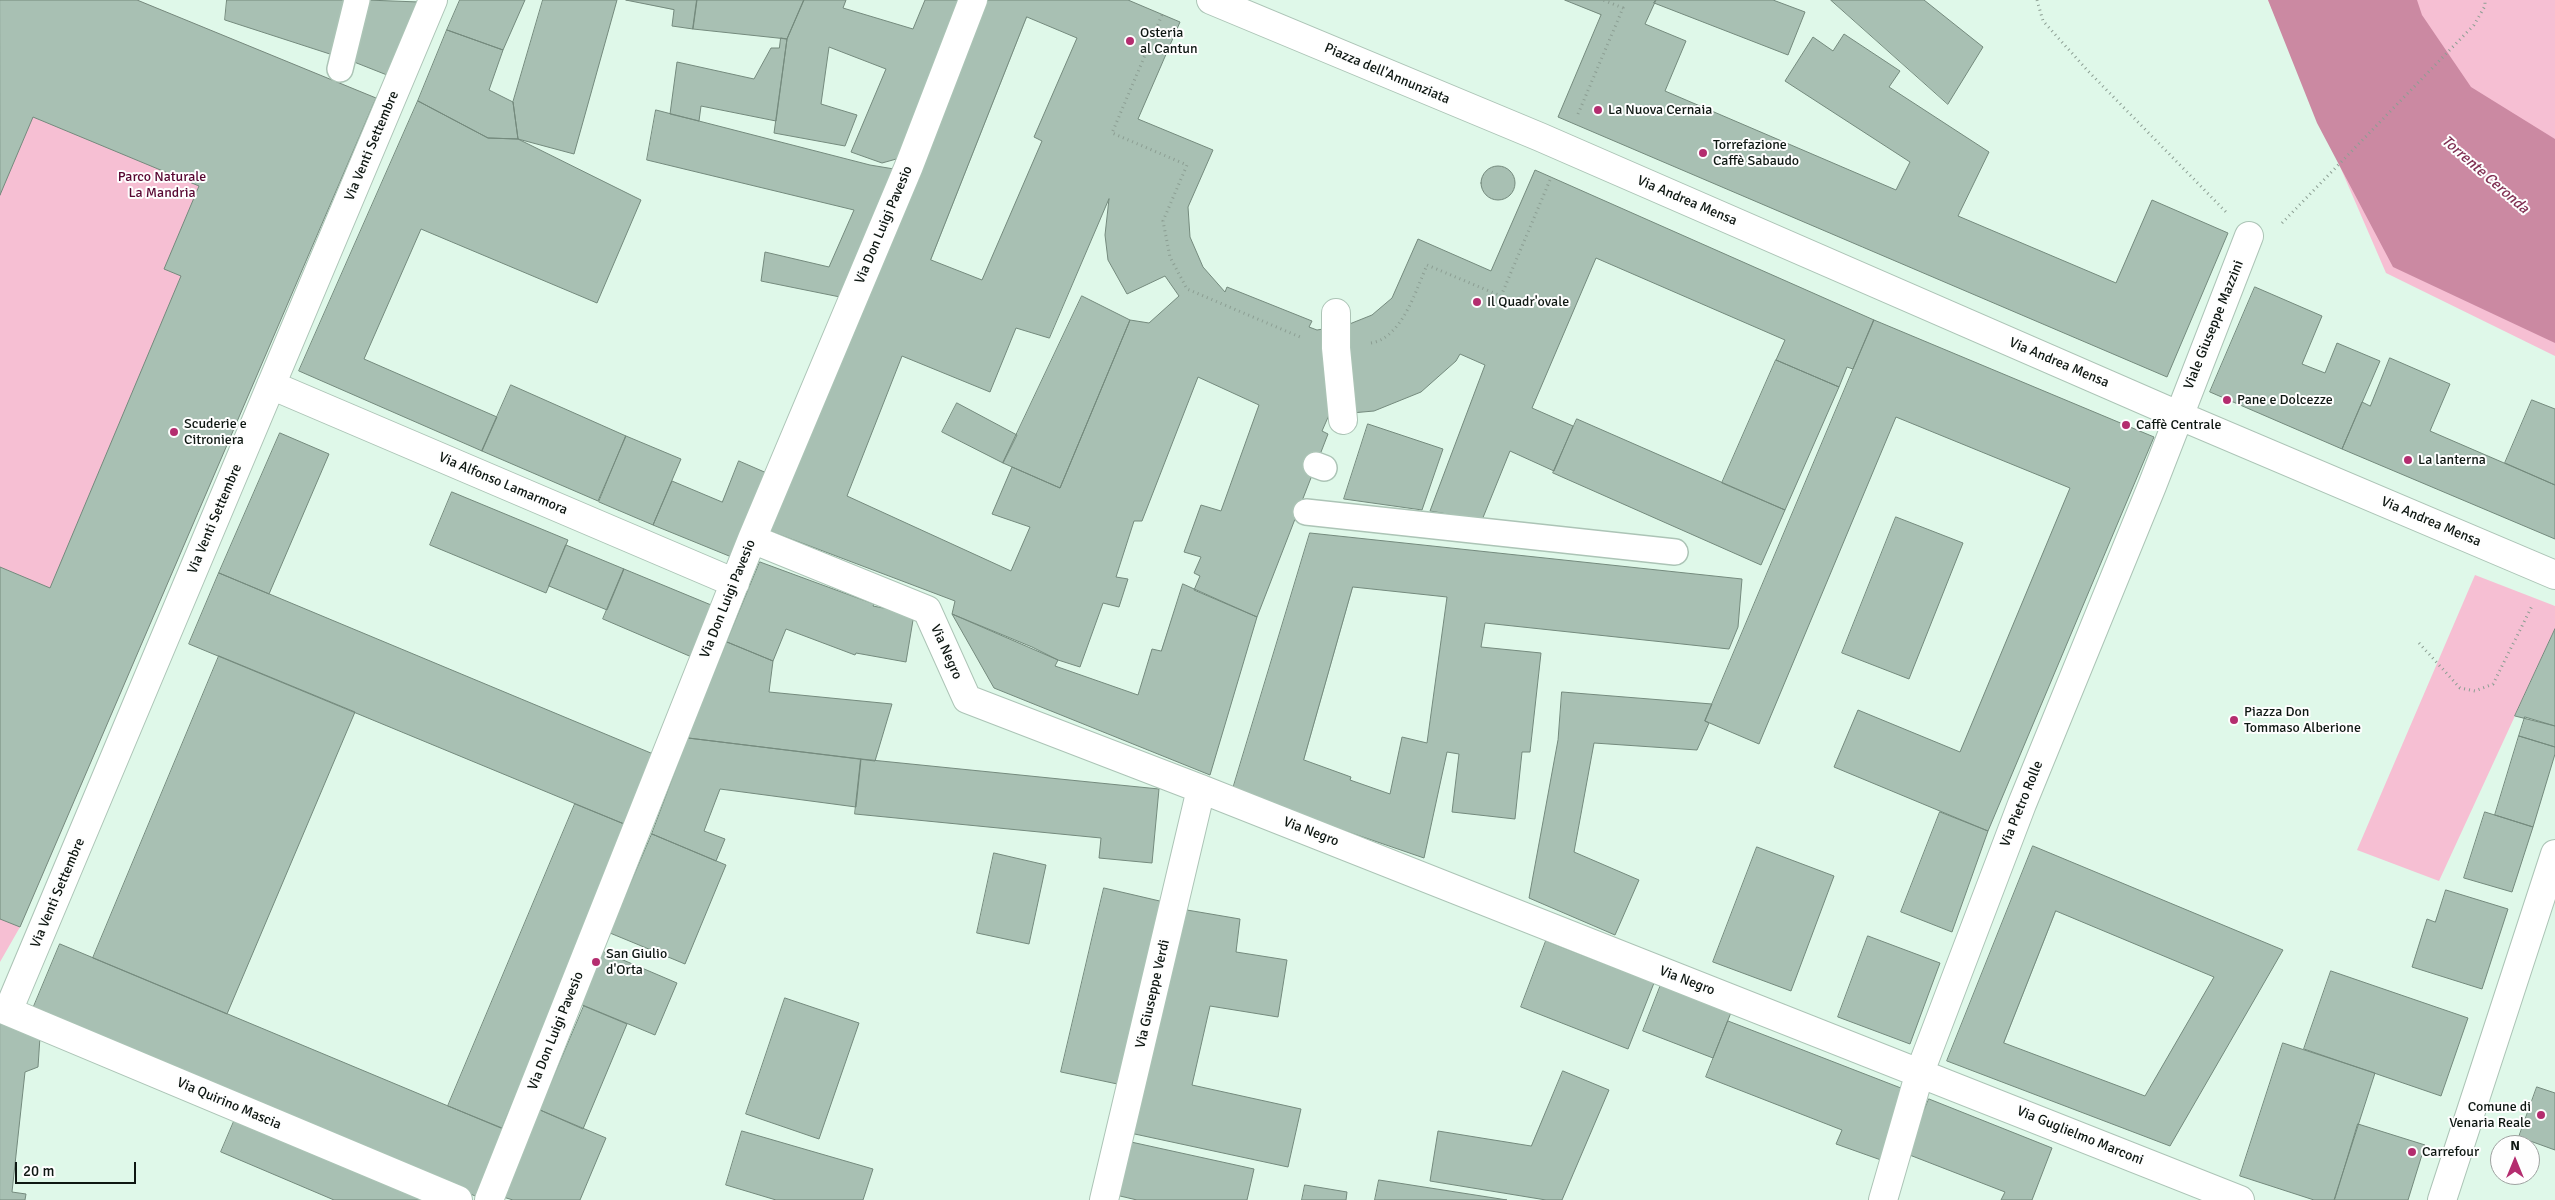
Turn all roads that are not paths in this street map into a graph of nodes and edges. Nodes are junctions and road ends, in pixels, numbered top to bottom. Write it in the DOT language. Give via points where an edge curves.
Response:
graph roads {
  1 [pos="357,0"];
  2 [pos="433,0"];
  3 [pos="973,0"];
  4 [pos="1211,0"];
  5 [pos="340,69"];
  6 [pos="1569,135"];
  7 [pos="2249,236"];
  8 [pos="1336,313"];
  9 [pos="271,386"];
  10 [pos="2178,414"];
  11 [pos="1343,420"];
  12 [pos="1306,512"];
  13 [pos="752,539"];
  14 [pos="1675,552"];
  15 [pos="2552,573"];
  16 [pos="735,583"];
  17 [pos="1201,789"];
  18 [pos="2555,854"];
  19 [pos="4,1009"];
  20 [pos="1920,1072"];
  21 [pos="458,1200"];
  22 [pos="489,1200"];
  23 [pos="1104,1200"];
  24 [pos="1882,1200"];
  25 [pos="2240,1200"];
  26 [pos="2442,1200"];
  1 -- 5 [label="lane"];
  2 -- 9 [label="street, Via Venti Settembre"];
  3 -- 13 [label="street, Via Don Luigi Pavesio" via="909,166"];
  4 -- 6 [label="street, Piazza dell'Annunziata"];
  6 -- 10 [label="street, Via Andrea Mensa"];
  7 -- 10 [label="street, Viale Giuseppe Mazzini"];
  8 -- 11 [label="street"];
  9 -- 16 [label="street, Via Alfonso Lamarmora"];
  9 -- 19 [label="street, Via Venti Settembre"];
  10 -- 15 [label="street, Via Andrea Mensa"];
  10 -- 20 [label="street, Via Pietro Rolle" via="2152,486 2022,804"];
  12 -- 14 [label="lane"];
  13 -- 16 [label="street, Via Don Luigi Pavesio"];
  13 -- 17 [label="street, Via Negro" via="927,610 967,699"];
  16 -- 22 [label="street, Via Don Luigi Pavesio"];
  17 -- 20 [label="street, Via Negro"];
  17 -- 23 [label="street, Via Giuseppe Verdi"];
  18 -- 26 [label="street"];
  19 -- 21 [label="street, Via Quirino Mascia"];
  20 -- 24 [label="street, Via Pietro Rolle"];
  20 -- 25 [label="street, Via Guglielmo Marconi"];
}
